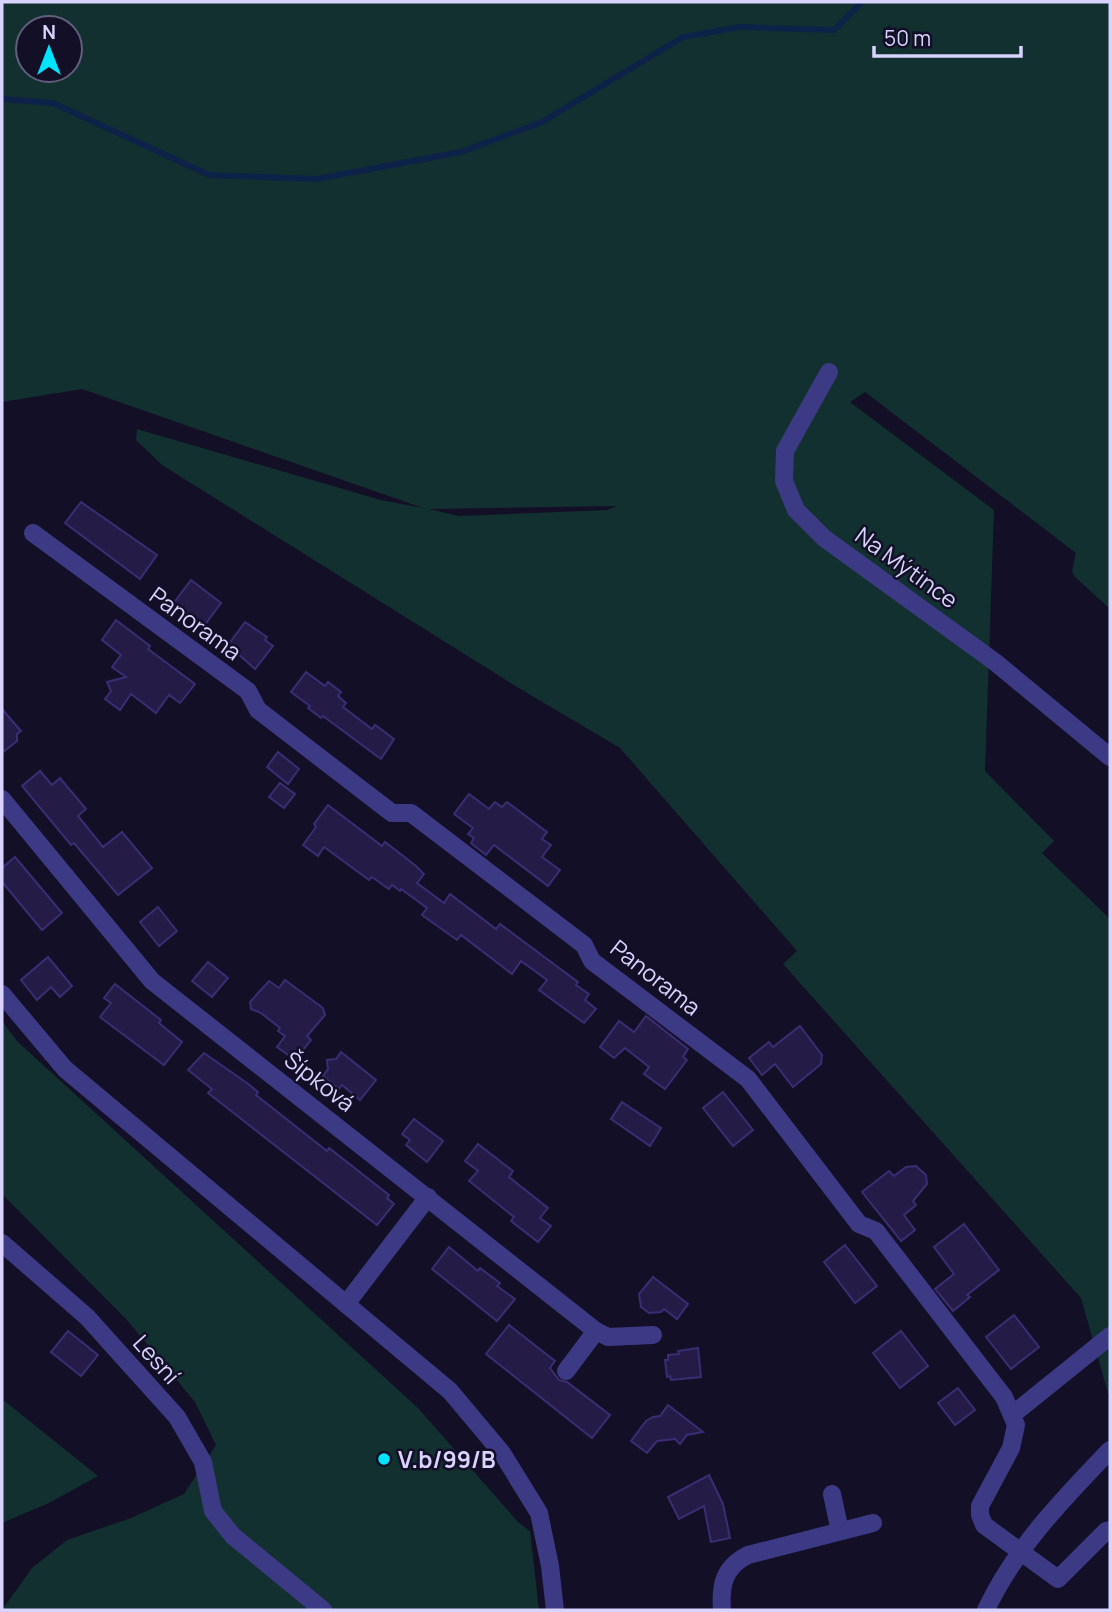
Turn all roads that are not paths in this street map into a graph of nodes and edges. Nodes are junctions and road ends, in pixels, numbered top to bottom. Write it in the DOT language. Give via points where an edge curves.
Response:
graph roads {
  1 [pos="829,372"];
  2 [pos="33,533"];
  3 [pos="1110,757"];
  4 [pos="2,799"];
  5 [pos="2,994"];
  6 [pos="428,1197"];
  7 [pos="2,1243"];
  8 [pos="346,1304"];
  9 [pos="596,1331"];
  10 [pos="653,1335"];
  11 [pos="1110,1336"];
  12 [pos="566,1371"];
  13 [pos="1012,1415"];
  14 [pos="1110,1450"];
  15 [pos="832,1494"];
  16 [pos="873,1523"];
  17 [pos="1110,1530"];
  18 [pos="840,1531"];
  19 [pos="1019,1552"];
  20 [pos="323,1610"];
  21 [pos="555,1610"];
  22 [pos="722,1610"];
  23 [pos="986,1610"];
  1 -- 3 [label="street, Na Mýtince" via="785,450 784,481 796,509 824,538 995,662"];
  2 -- 13 [label="street, Panorama" via="248,691 258,710 393,813 411,813 584,944 592,961 748,1079 859,1223 876,1231 1004,1396"];
  4 -- 6 [label="street, Šípková" via="152,981"];
  5 -- 8 [label="street" via="65,1069"];
  6 -- 8 [label="street"];
  6 -- 9 [label="street, Šípková"];
  7 -- 20 [label="street, Lesní" via="87,1317 177,1417 203,1462 213,1511 233,1536"];
  8 -- 21 [label="street" via="450,1391 502,1453 539,1513"];
  9 -- 10 [label="street" via="608,1337"];
  9 -- 12 [label="street"];
  11 -- 13 [label="street"];
  13 -- 19 [label="street" via="1016,1425 1011,1448 980,1506 980,1516 984,1525"];
  14 -- 19 [label="street"];
  15 -- 18 [label="street"];
  16 -- 18 [label="street"];
  17 -- 19 [label="street" via="1058,1579"];
  18 -- 22 [label="street" via="737,1560 723,1581"];
  19 -- 23 [label="street"];
}
